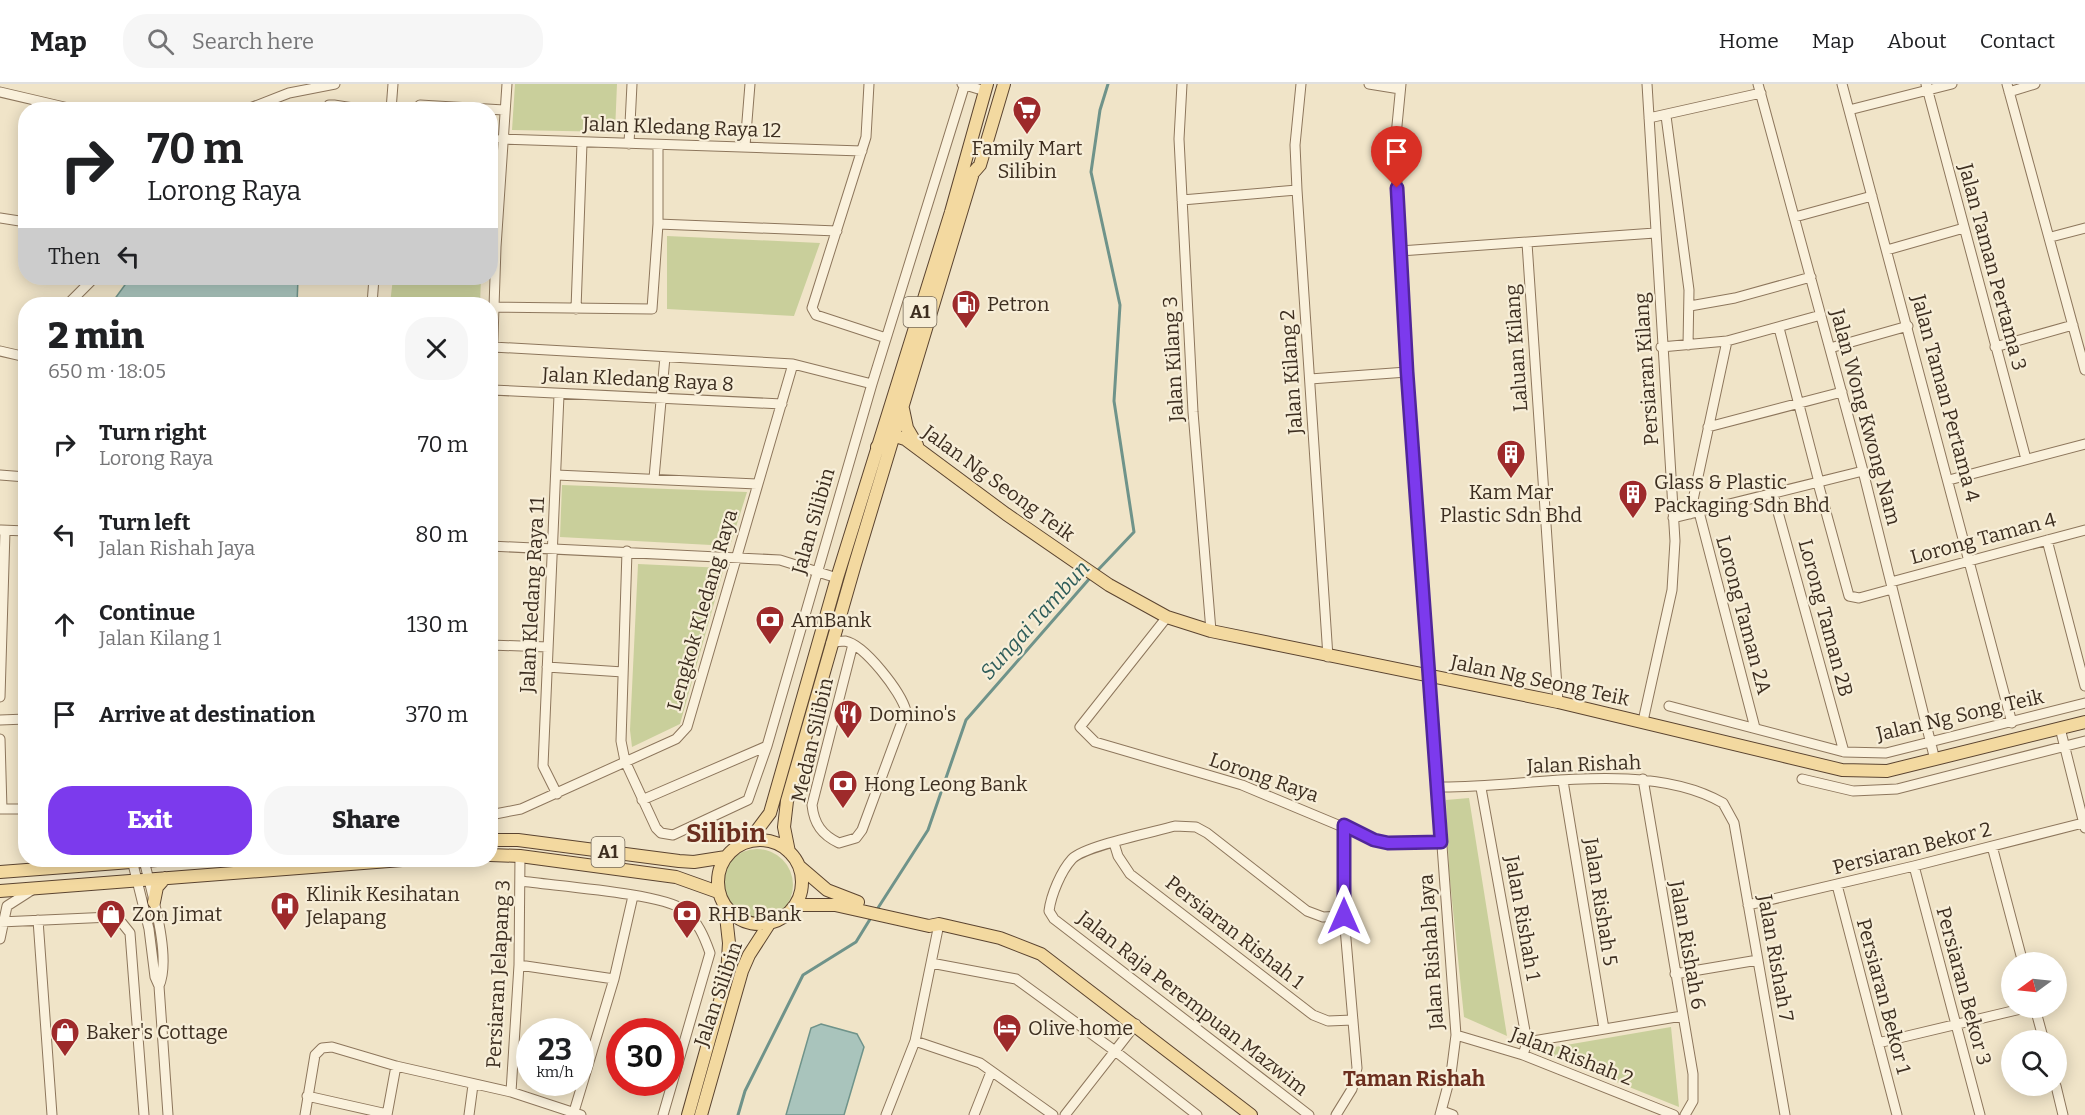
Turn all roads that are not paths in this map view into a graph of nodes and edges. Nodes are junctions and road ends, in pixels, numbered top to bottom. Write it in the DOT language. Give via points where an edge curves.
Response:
graph roads {
  1 [pos="335,84"];
  2 [pos="507,84"];
  3 [pos="632,84"];
  4 [pos="750,84"];
  5 [pos="869,84"];
  6 [pos="964,84"];
  7 [pos="1182,84"];
  8 [pos="1301,84"];
  9 [pos="1369,84"];
  10 [pos="1647,84"];
  11 [pos="1842,84"];
  12 [pos="1952,84"];
  13 [pos="2036,84"];
  14 [pos="993,86"];
  15 [pos="393,87"];
  16 [pos="1401,87"];
  17 [pos="1927,87"];
  18 [pos="1759,88"];
  19 [pos="2008,88"];
  20 [pos="0,92"];
  21 [pos="43,102"];
  22 [pos="266,102"];
  23 [pos="392,102"];
  24 [pos="498,110"];
  25 [pos="504,110"];
  26 [pos="1850,110"];
  27 [pos="1666,116"];
  28 [pos="1649,118"];
  29 [pos="501,139"];
  30 [pos="582,143"];
  31 [pos="629,144"];
  32 [pos="658,145"];
  33 [pos="745,146"];
  34 [pos="862,151"];
  35 [pos="498,180"];
  36 [pos="1297,190"];
  37 [pos="1872,196"];
  38 [pos="1182,200"];
  39 [pos="1795,217"];
  40 [pos="0,218"];
  41 [pos="18,221"];
  42 [pos="658,224"];
  43 [pos="1964,228"];
  44 [pos="2085,228"];
  45 [pos="837,231"];
  46 [pos="1655,233"];
  47 [pos="2051,237"];
  48 [pos="1527,243"];
  49 [pos="1887,250"];
  50 [pos="1400,251"];
  51 [pos="1811,277"];
  52 [pos="87,285"];
  53 [pos="76,297"];
  54 [pos="1690,306"];
  55 [pos="498,308"];
  56 [pos="576,309"];
  57 [pos="1821,315"];
  58 [pos="2073,325"];
  59 [pos="1908,326"];
  60 [pos="1779,328"];
  61 [pos="886,338"];
  62 [pos="1727,341"];
  63 [pos="1688,345"];
  64 [pos="498,347"];
  65 [pos="1661,347"];
  66 [pos="1995,347"];
  67 [pos="1830,348"];
  68 [pos="0,351"];
  69 [pos="18,355"];
  70 [pos="665,357"];
  71 [pos="793,364"];
  72 [pos="2085,370"];
  73 [pos="1407,372"];
  74 [pos="1310,380"];
  75 [pos="872,384"];
  76 [pos="498,390"];
  77 [pos="1842,392"];
  78 [pos="559,394"];
  79 [pos="663,399"];
  80 [pos="782,404"];
  81 [pos="1798,404"];
  82 [pos="903,406"];
  83 [pos="1708,428"];
  84 [pos="894,435"];
  85 [pos="2085,444"];
  86 [pos="877,447"];
  87 [pos="919,449"];
  88 [pos="2026,459"];
  89 [pos="886,460"];
  90 [pos="1863,471"];
  91 [pos="0,475"];
  92 [pos="556,475"];
  93 [pos="18,476"];
  94 [pos="654,478"];
  95 [pos="1949,480"];
  96 [pos="1819,483"];
  97 [pos="757,484"];
  98 [pos="1773,494"];
  99 [pos="1694,513"];
  100 [pos="1673,518"];
  101 [pos="3,530"];
  102 [pos="2085,530"];
  103 [pos="18,531"];
  104 [pos="2047,540"];
  105 [pos="498,546"];
  106 [pos="551,549"];
  107 [pos="627,551"];
  108 [pos="737,558"];
  109 [pos="1971,560"];
  110 [pos="855,564"];
  111 [pos="819,571"];
  112 [pos="837,579"];
  113 [pos="1891,585"];
  114 [pos="1167,617"];
  115 [pos="1211,631"];
  116 [pos="839,638"];
  117 [pos="498,645"];
  118 [pos="548,647"];
  119 [pos="815,654"];
  120 [pos="1328,657"];
  121 [pos="547,667"];
  122 [pos="623,672"];
  123 [pos="1429,677"];
  124 [pos="2085,686"];
  125 [pos="0,697"];
  126 [pos="1558,702"];
  127 [pos="2085,703"];
  128 [pos="1669,706"];
  129 [pos="18,719"];
  130 [pos="0,720"];
  131 [pos="1642,721"];
  132 [pos="2085,722"];
  133 [pos="2012,723"];
  134 [pos="1755,728"];
  135 [pos="2060,728"];
  136 [pos="0,739"];
  137 [pos="2085,741"];
  138 [pos="1932,743"];
  139 [pos="766,746"];
  140 [pos="2065,746"];
  141 [pos="1844,752"];
  142 [pos="1935,760"];
  143 [pos="626,761"];
  144 [pos="1643,779"];
  145 [pos="1802,779"];
  146 [pos="1563,781"];
  147 [pos="1436,787"];
  148 [pos="1480,788"];
  149 [pos="557,794"];
  150 [pos="642,800"];
  151 [pos="1728,808"];
  152 [pos="1,809"];
  153 [pos="18,809"];
  154 [pos="498,813"];
  155 [pos="1344,825"];
  156 [pos="2084,826"];
  157 [pos="498,840"];
  158 [pos="749,841"];
  159 [pos="1441,842"];
  160 [pos="1114,843"];
  161 [pos="1992,846"];
  162 [pos="789,852"];
  163 [pos="498,855"];
  164 [pos="520,856"];
  165 [pos="726,856"];
  166 [pos="798,866"];
  167 [pos="1914,866"];
  168 [pos="59,867"];
  169 [pos="142,867"];
  170 [pos="310,867"];
  171 [pos="0,872"];
  172 [pos="165,878"];
  173 [pos="143,880"];
  174 [pos="521,881"];
  175 [pos="1837,885"];
  176 [pos="35,889"];
  177 [pos="0,891"];
  178 [pos="718,892"];
  179 [pos="633,896"];
  180 [pos="154,902"];
  181 [pos="848,904"];
  182 [pos="795,905"];
  183 [pos="1748,905"];
  184 [pos="725,907"];
  185 [pos="1344,916"];
  186 [pos="1,918"];
  187 [pos="39,920"];
  188 [pos="769,924"];
  189 [pos="939,924"];
  190 [pos="0,939"];
  191 [pos="2020,952"];
  192 [pos="1758,960"];
  193 [pos="931,963"];
  194 [pos="519,965"];
  195 [pos="1675,974"];
  196 [pos="614,979"];
  197 [pos="159,986"];
  198 [pos="2001,1014"];
  199 [pos="1682,1016"];
  200 [pos="1353,1020"];
  201 [pos="1136,1024"];
  202 [pos="1956,1025"];
  203 [pos="1604,1029"];
  204 [pos="1456,1035"];
  205 [pos="915,1041"];
  206 [pos="1527,1042"];
  207 [pos="1878,1043"];
  208 [pos="1115,1051"];
  209 [pos="1522,1055"];
  210 [pos="396,1066"];
  211 [pos="991,1072"];
  212 [pos="473,1085"];
  213 [pos="511,1092"];
  214 [pos="307,1096"];
  215 [pos="2058,1096"];
  216 [pos="1441,1113"];
  217 [pos="576,1114"];
  218 [pos="52,1115"];
  219 [pos="144,1115"];
  220 [pos="168,1115"];
  221 [pos="305,1115"];
  222 [pos="387,1115"];
  223 [pos="469,1115"];
  224 [pos="663,1115"];
  225 [pos="688,1115"];
  226 [pos="700,1115"];
  227 [pos="886,1115"];
  228 [pos="974,1115"];
  229 [pos="1053,1115"];
  230 [pos="1065,1115"];
  231 [pos="1197,1115"];
  232 [pos="1251,1115"];
  233 [pos="1309,1115"];
  234 [pos="1336,1115"];
  235 [pos="1453,1115"];
  236 [pos="1674,1115"];
  237 [pos="1684,1115"];
  238 [pos="1785,1115"];
  239 [pos="1898,1115"];
  240 [pos="1980,1115"];
  241 [pos="2063,1115"];
  1 -- 22 [label="street"];
  2 -- 25 [label="street"];
  3 -- 31 [label="street"];
  4 -- 33 [label="street"];
  5 -- 34 [label="street" via="868,124"];
  6 -- 14 [label="street"];
  6 -- 61 [label="street, Jalan Silibin"];
  7 -- 38 [label="street, Jalan Kilang 3"];
  8 -- 36 [label="street, Jalan Kilang 2" via="1295,145"];
  9 -- 16 [label="street"];
  10 -- 28 [label="street, Persiaran Kilang"];
  11 -- 26 [label="street, Jalan Taman Pertama 4"];
  12 -- 17 [label="street"];
  13 -- 19 [label="street"];
  14 -- 82 [label="main road, A1" via="973,172"];
  14 -- 86 [label="main road, Jalan Silibin / A1"];
  15 -- 23 [label="street"];
  16 -- 50 [label="street, Jalan Rishah Jaya" via="1395,146"];
  17 -- 26 [label="street"];
  17 -- 43 [label="street, Jalan Taman Pertama 3"];
  18 -- 27 [label="street"];
  18 -- 39 [label="street, Jalan Wong Kwong Nam"];
  19 -- 47 [label="street"];
  20 -- 21 [label="street"];
  24 -- 25 [label="street"];
  25 -- 29 [label="street"];
  26 -- 37 [label="street, Jalan Taman Pertama 4"];
  27 -- 28 [label="street"];
  27 -- 54 [label="street"];
  28 -- 46 [label="street, Persiaran Kilang"];
  29 -- 30 [label="street, Jalan Kledang Raya 12"];
  29 -- 35 [label="street"];
  30 -- 31 [label="street, Jalan Kledang Raya 12"];
  30 -- 56 [label="street"];
  31 -- 32 [label="street, Jalan Kledang Raya 12"];
  32 -- 33 [label="street, Jalan Kledang Raya 12"];
  32 -- 42 [label="street"];
  33 -- 34 [label="street, Jalan Kledang Raya 12"];
  34 -- 45 [label="street"];
  36 -- 38 [label="street"];
  36 -- 74 [label="street, Jalan Kilang 2"];
  37 -- 39 [label="street"];
  37 -- 49 [label="street, Jalan Taman Pertama 4"];
  38 -- 115 [label="street, Jalan Kilang 3" via="1193,412"];
  39 -- 51 [label="street, Jalan Wong Kwong Nam"];
  40 -- 41 [label="street"];
  42 -- 45 [label="street"];
  42 -- 56 [label="street" via="652,309"];
  43 -- 49 [label="street"];
  43 -- 66 [label="street, Jalan Taman Pertama 3"];
  44 -- 47 [label="street"];
  45 -- 61 [label="street" via="813,308 816,315"];
  46 -- 48 [label="street"];
  46 -- 65 [label="street, Persiaran Kilang"];
  47 -- 58 [label="street"];
  48 -- 50 [label="street"];
  48 -- 126 [label="street, Laluan Kilang"];
  49 -- 59 [label="street, Jalan Taman Pertama 4"];
  50 -- 73 [label="street, Jalan Rishah Jaya"];
  51 -- 54 [label="street"];
  51 -- 57 [label="street, Jalan Wong Kwong Nam"];
  52 -- 53 [label="street"];
  54 -- 63 [label="street"];
  55 -- 56 [label="street"];
  57 -- 60 [label="street"];
  57 -- 67 [label="street, Jalan Wong Kwong Nam"];
  58 -- 66 [label="street"];
  58 -- 72 [label="street"];
  59 -- 67 [label="street"];
  59 -- 95 [label="street, Jalan Taman Pertama 4"];
  60 -- 62 [label="street"];
  60 -- 81 [label="street"];
  61 -- 75 [label="street, Jalan Silibin"];
  62 -- 63 [label="street"];
  62 -- 83 [label="street"];
  63 -- 65 [label="street"];
  64 -- 70 [label="street"];
  65 -- 100 [label="street, Persiaran Kilang"];
  66 -- 88 [label="street, Jalan Taman Pertama 3"];
  67 -- 77 [label="street, Jalan Wong Kwong Nam"];
  68 -- 69 [label="street"];
  70 -- 71 [label="street"];
  70 -- 79 [label="street"];
  71 -- 75 [label="street"];
  71 -- 80 [label="street, Lengkok Kledang Raya"];
  73 -- 74 [label="street"];
  73 -- 123 [label="street, Jalan Rishah Jaya"];
  74 -- 120 [label="street, Jalan Kilang 2"];
  75 -- 111 [label="street, Jalan Silibin"];
  76 -- 78 [label="street, Jalan Kledang Raya 8"];
  77 -- 81 [label="street"];
  77 -- 90 [label="street, Jalan Wong Kwong Nam"];
  78 -- 79 [label="street, Jalan Kledang Raya 8"];
  78 -- 92 [label="street, Jalan Kledang Raya 11"];
  79 -- 80 [label="street, Jalan Kledang Raya 8"];
  79 -- 94 [label="street"];
  80 -- 97 [label="street, Lengkok Kledang Raya"];
  81 -- 83 [label="street"];
  81 -- 96 [label="street"];
  82 -- 84 [label="main road, A1"];
  82 -- 87 [label="main road" via="907,428"];
  83 -- 99 [label="street"];
  84 -- 86 [label="main road" via="884,436"];
  84 -- 87 [label="main road, Jalan Ng Seong Teik"];
  84 -- 89 [label="main road, A1"];
  85 -- 88 [label="street"];
  86 -- 112 [label="main road, Jalan Silibin / A1"];
  87 -- 89 [label="main road" via="898,450"];
  87 -- 114 [label="main road, Jalan Ng Seong Teik" via="1109,585"];
  88 -- 95 [label="street"];
  89 -- 110 [label="main road, A1"];
  90 -- 96 [label="street"];
  90 -- 113 [label="street, Jalan Wong Kwong Nam"];
  91 -- 93 [label="street"];
  92 -- 94 [label="street"];
  92 -- 106 [label="street, Jalan Kledang Raya 11"];
  94 -- 97 [label="street"];
  95 -- 109 [label="street, Jalan Taman Pertama 4"];
  96 -- 98 [label="street"];
  96 -- 113 [label="street, Lorong Taman 4" via="1849,596 1859,598"];
  97 -- 108 [label="street, Lengkok Kledang Raya"];
  98 -- 99 [label="street"];
  98 -- 141 [label="street, Lorong Taman 2B"];
  99 -- 100 [label="street"];
  99 -- 134 [label="street, Lorong Taman 2A"];
  100 -- 131 [label="street, Persiaran Kilang" via="1672,590"];
  101 -- 103 [label="street"];
  101 -- 125 [label="street"];
  102 -- 104 [label="street, Lorong Taman 4"];
  104 -- 109 [label="street, Lorong Taman 4"];
  104 -- 124 [label="street"];
  105 -- 106 [label="street"];
  106 -- 107 [label="street"];
  106 -- 118 [label="street, Jalan Kledang Raya 11"];
  107 -- 108 [label="street"];
  107 -- 122 [label="street, Jalan Silibin"];
  108 -- 111 [label="street" via="780,560"];
  108 -- 143 [label="street, Lengkok Kledang Raya" via="687,727 676,739"];
  109 -- 113 [label="street, Lorong Taman 4"];
  109 -- 133 [label="street, Jalan Taman Pertama 4"];
  110 -- 112 [label="main road" via="847,575"];
  110 -- 116 [label="main road, A1"];
  111 -- 112 [label="street"];
  111 -- 139 [label="street, Jalan Silibin"];
  112 -- 116 [label="main road" via="842,591 834,618"];
  112 -- 119 [label="main road, Jalan Silibin / A1"];
  113 -- 138 [label="street, Jalan Wong Kwong Nam"];
  114 -- 115 [label="main road, Jalan Ng Seong Teik"];
  114 -- 155 [label="street, Lorong Raya" via="1080,727 1095,742 1108,747 1242,785"];
  115 -- 120 [label="main road, Jalan Ng Seong Teik"];
  116 -- 116 [label="street, Medan Silibin" via="813,805 819,829 839,843 856,838 862,830 906,711 899,693"];
  116 -- 119 [label="main road"];
  116 -- 162 [label="main road, A1" via="784,814"];
  117 -- 118 [label="street"];
  118 -- 121 [label="street, Jalan Kledang Raya 11"];
  119 -- 158 [label="main road, Jalan Silibin / A1" via="770,813"];
  120 -- 123 [label="main road, Jalan Ng Seong Teik"];
  121 -- 122 [label="street"];
  121 -- 149 [label="street, Jalan Kledang Raya 11" via="543,766"];
  122 -- 143 [label="street, Jalan Silibin" via="621,741"];
  123 -- 126 [label="main road, Jalan Ng Seong Teik"];
  123 -- 147 [label="street, Jalan Rishah Jaya"];
  126 -- 131 [label="main road, Jalan Ng Seong Teik"];
  127 -- 133 [label="street, Jalan Ng Song Teik"];
  128 -- 134 [label="street, Jalan Ng Song Teik"];
  129 -- 130 [label="street"];
  131 -- 142 [label="main road, Jalan Ng Seong Teik" via="1842,770 1887,771"];
  132 -- 135 [label="main road, Jalan Ng Seong Teik"];
  133 -- 138 [label="street, Jalan Ng Song Teik"];
  134 -- 141 [label="street, Jalan Ng Song Teik"];
  135 -- 140 [label="street"];
  135 -- 142 [label="main road, Jalan Ng Seong Teik"];
  136 -- 152 [label="street"];
  137 -- 140 [label="street"];
  138 -- 141 [label="street, Jalan Ng Song Teik" via="1879,754"];
  138 -- 142 [label="street, Jalan Wong Kwong Nam"];
  139 -- 150 [label="street"];
  139 -- 150 [label="street, Jalan Silibin" via="748,800 680,833 661,833"];
  140 -- 145 [label="street" via="1897,789 1853,791"];
  140 -- 156 [label="street"];
  143 -- 149 [label="street, Lengkok Kledang Raya"];
  143 -- 150 [label="street, Jalan Silibin"];
  144 -- 146 [label="street, Jalan Rishah"];
  144 -- 151 [label="street, Jalan Rishah" via="1717,799"];
  144 -- 195 [label="street, Jalan Rishah 6"];
  146 -- 148 [label="street, Jalan Rishah"];
  146 -- 203 [label="street, Jalan Rishah 5"];
  147 -- 148 [label="street, Jalan Rishah"];
  147 -- 159 [label="street, Jalan Rishah Jaya"];
  148 -- 206 [label="street, Jalan Rishah 1"];
  149 -- 154 [label="street, Lengkok Kledang Raya"];
  151 -- 183 [label="street, Jalan Rishah 7"];
  152 -- 153 [label="street"];
  155 -- 159 [label="street, Lorong Raya" via="1388,843"];
  155 -- 185 [label="street"];
  156 -- 161 [label="street, Persiaran Bekor 2"];
  157 -- 165 [label="main road, A1" via="679,861"];
  158 -- 162 [label="main road" via="771,842"];
  158 -- 165 [label="main road, A1"];
  159 -- 204 [label="street, Jalan Rishah Jaya"];
  160 -- 185 [label="street" via="1175,826 1196,827 1307,911 1323,917"];
  160 -- 200 [label="street, Persiaran Rishah 1" via="1130,874 1313,1015 1328,1021"];
  160 -- 233 [label="street, Jalan Raja Perempuan Mazwim" via="1072,859 1050,902 1049,911 1054,919"];
  161 -- 167 [label="street, Persiaran Bekor 2"];
  161 -- 191 [label="street"];
  162 -- 166 [label="main road, A1"];
  163 -- 164 [label="main road, A1"];
  164 -- 174 [label="street, Persiaran Jelapang 3"];
  164 -- 178 [label="main road, A1" via="676,877"];
  165 -- 178 [label="main road" via="719,870"];
  166 -- 181 [label="main road"];
  166 -- 182 [label="main road" via="802,885"];
  167 -- 175 [label="street, Persiaran Bekor 2"];
  167 -- 202 [label="street, Persiaran Bekor 3"];
  168 -- 171 [label="main road"];
  169 -- 173 [label="street"];
  170 -- 172 [label="main road"];
  172 -- 173 [label="main road"];
  172 -- 180 [label="main road" via="157,887"];
  173 -- 176 [label="main road"];
  173 -- 180 [label="street"];
  173 -- 197 [label="street"];
  174 -- 179 [label="street"];
  174 -- 194 [label="street, Persiaran Jelapang 3"];
  175 -- 183 [label="street, Persiaran Bekor 2"];
  175 -- 207 [label="street, Persiaran Bekor 1"];
  176 -- 177 [label="main road"];
  176 -- 186 [label="street" via="12,900"];
  178 -- 184 [label="main road"];
  179 -- 196 [label="street"];
  179 -- 224 [label="street" via="683,909 700,928 710,953"];
  180 -- 197 [label="street" via="164,965"];
  181 -- 182 [label="main road"];
  181 -- 189 [label="main road" via="929,926"];
  182 -- 188 [label="main road" via="787,915"];
  183 -- 192 [label="street, Jalan Rishah 7"];
  184 -- 188 [label="main road" via="743,921"];
  184 -- 225 [label="main road, Jalan Silibin" via="727,976"];
  185 -- 200 [label="street"];
  186 -- 187 [label="street"];
  186 -- 190 [label="street"];
  187 -- 218 [label="street"];
  187 -- 219 [label="street" via="111,917 130,933"];
  188 -- 226 [label="main road, Jalan Silibin" via="742,971"];
  189 -- 193 [label="street"];
  189 -- 201 [label="main road" via="1000,938 1041,954"];
  192 -- 195 [label="street"];
  192 -- 238 [label="street, Jalan Rishah 7"];
  193 -- 205 [label="street"];
  193 -- 208 [label="street" via="1016,979"];
  194 -- 196 [label="street"];
  194 -- 213 [label="street, Persiaran Jelapang 3"];
  195 -- 199 [label="street, Jalan Rishah 6"];
  196 -- 217 [label="street"];
  197 -- 220 [label="street"];
  198 -- 202 [label="street"];
  199 -- 203 [label="street"];
  199 -- 237 [label="street, Jalan Rishah 6" via="1695,1090"];
  200 -- 234 [label="street" via="1356,1079"];
  201 -- 208 [label="street"];
  201 -- 232 [label="main road"];
  202 -- 207 [label="street"];
  202 -- 240 [label="street, Persiaran Bekor 3"];
  203 -- 206 [label="street"];
  204 -- 209 [label="street, Jalan Rishah 2"];
  204 -- 216 [label="street, Jalan Rishah Jaya"];
  205 -- 211 [label="street" via="971,1059"];
  205 -- 227 [label="street"];
  206 -- 209 [label="street"];
  207 -- 239 [label="street, Persiaran Bekor 1"];
  208 -- 230 [label="street"];
  208 -- 231 [label="street"];
  209 -- 236 [label="street, Jalan Rishah 2"];
  210 -- 212 [label="street"];
  210 -- 214 [label="street" via="322,1047 315,1055"];
  210 -- 222 [label="street"];
  211 -- 228 [label="street"];
  211 -- 229 [label="street"];
  212 -- 213 [label="street"];
  212 -- 223 [label="street"];
  213 -- 217 [label="street"];
  214 -- 221 [label="street"];
  214 -- 222 [label="street"];
  215 -- 241 [label="street"];
  216 -- 235 [label="street"];
}
